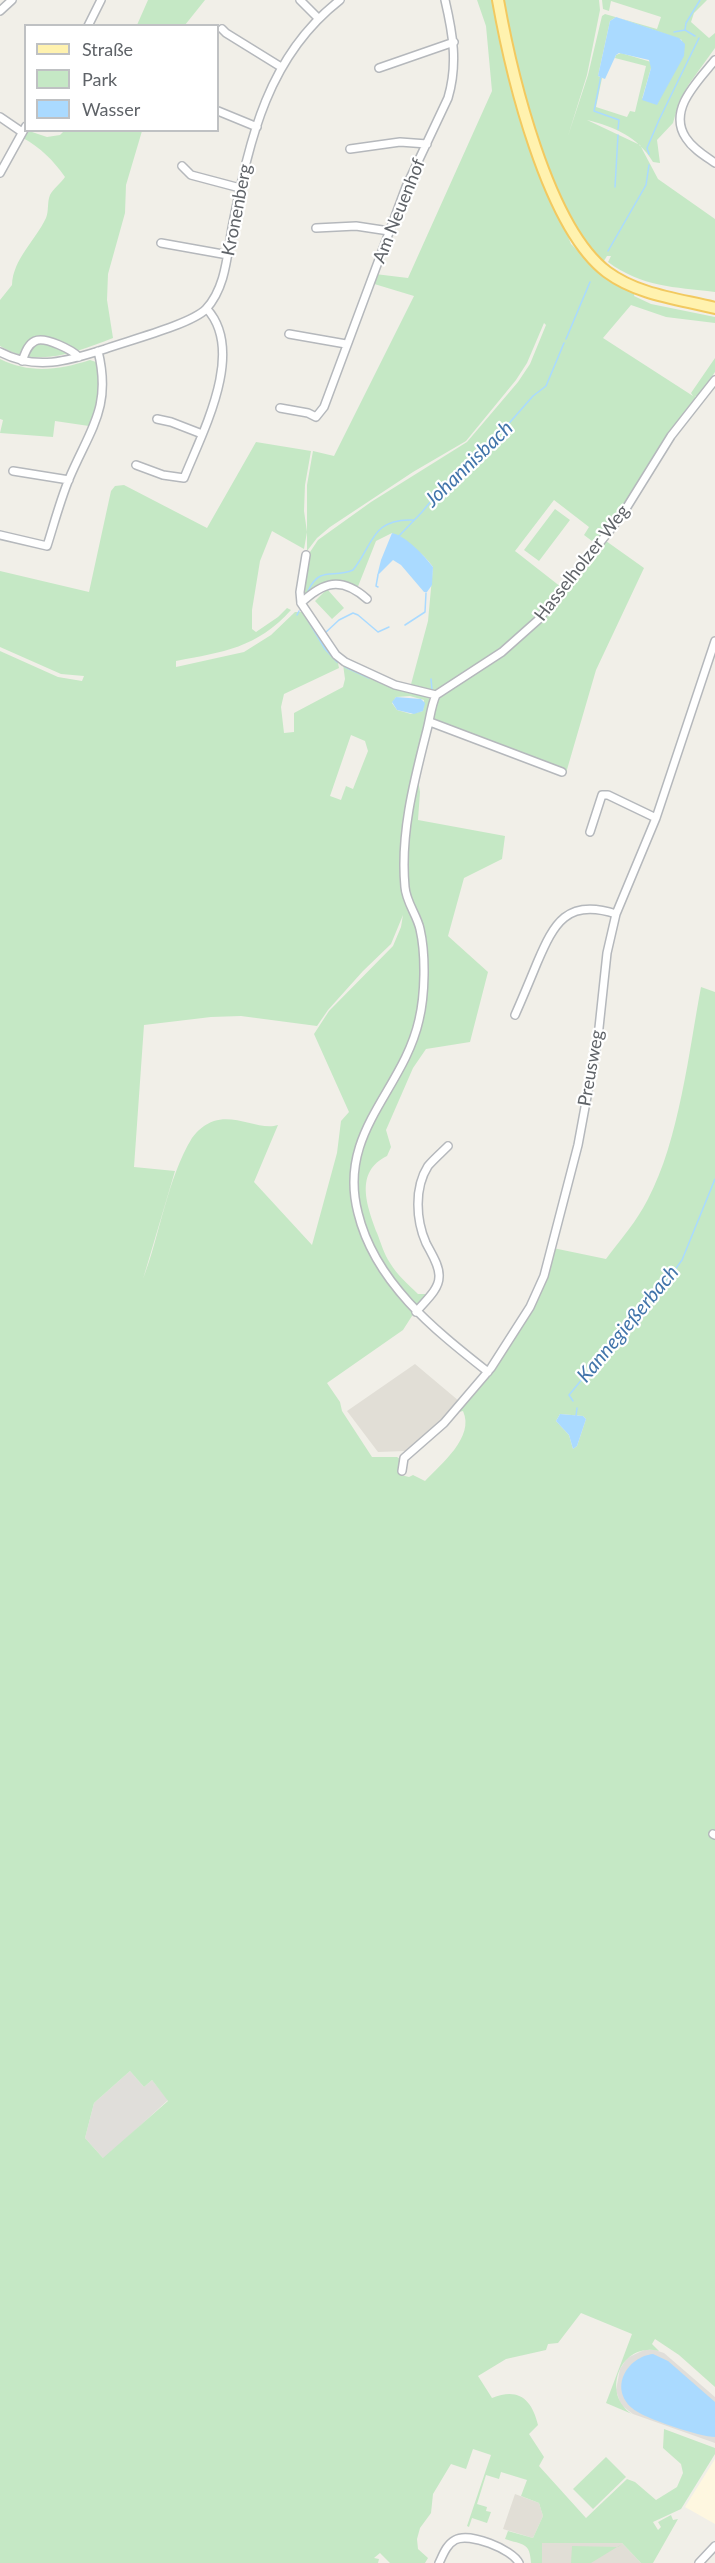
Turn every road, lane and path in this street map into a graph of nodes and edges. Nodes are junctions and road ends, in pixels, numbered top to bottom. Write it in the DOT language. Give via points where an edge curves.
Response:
graph roads {
  1 [pos="12,0"];
  2 [pos="101,0"];
  3 [pos="300,0"];
  4 [pos="340,0"];
  5 [pos="445,0"];
  6 [pos="498,0"];
  7 [pos="0,11"];
  8 [pos="318,18"];
  9 [pos="89,24"];
  10 [pos="222,29"];
  11 [pos="453,42"];
  12 [pos="715,60"];
  13 [pos="281,66"];
  14 [pos="380,68"];
  15 [pos="219,111"];
  16 [pos="0,117"];
  17 [pos="257,127"];
  18 [pos="24,129"];
  19 [pos="427,144"];
  20 [pos="350,149"];
  21 [pos="715,163"];
  22 [pos="182,166"];
  23 [pos="0,173"];
  24 [pos="240,188"];
  25 [pos="316,228"];
  26 [pos="388,231"];
  27 [pos="161,243"];
  28 [pos="228,255"];
  29 [pos="679,299"];
  30 [pos="715,301"];
  31 [pos="715,308"];
  32 [pos="207,309"];
  33 [pos="289,334"];
  34 [pos="346,344"];
  35 [pos="98,351"];
  36 [pos="0,352"];
  37 [pos="80,357"];
  38 [pos="22,361"];
  39 [pos="715,380"];
  40 [pos="280,408"];
  41 [pos="157,419"];
  42 [pos="202,434"];
  43 [pos="136,465"];
  44 [pos="13,471"];
  45 [pos="69,480"];
  46 [pos="0,535"];
  47 [pos="306,555"];
  48 [pos="367,599"];
  49 [pos="301,603"];
  50 [pos="715,641"];
  51 [pos="436,695"];
  52 [pos="430,722"];
  53 [pos="562,772"];
  54 [pos="656,818"];
  55 [pos="590,832"];
  56 [pos="616,914"];
  57 [pos="515,1015"];
  58 [pos="448,1146"];
  59 [pos="416,1312"];
  60 [pos="488,1372"];
  61 [pos="402,1471"];
  62 [pos="715,2546"];
  63 [pos="439,2563"];
  64 [pos="519,2563"];
  65 [pos="699,2563"];
  1 -- 7 [label="street"];
  2 -- 9 [label="street"];
  3 -- 8 [label="street"];
  4 -- 8 [label="street, Kronenberg"];
  5 -- 11 [label="street, Am Neuenhof"];
  6 -- 29 [label="main road" via="523,112 551,186 580,246 623,282"];
  8 -- 13 [label="street, Kronenberg"];
  10 -- 13 [label="street"];
  11 -- 14 [label="street"];
  11 -- 19 [label="street, Am Neuenhof" via="452,83"];
  12 -- 21 [label="street" via="696,83 679,116 686,139"];
  13 -- 17 [label="street, Kronenberg"];
  15 -- 17 [label="street"];
  16 -- 18 [label="street"];
  17 -- 24 [label="street, Kronenberg"];
  18 -- 23 [label="street"];
  19 -- 20 [label="street" via="400,142"];
  19 -- 26 [label="street, Am Neuenhof"];
  22 -- 24 [label="street" via="191,175"];
  24 -- 28 [label="street, Kronenberg"];
  25 -- 26 [label="street" via="356,226"];
  26 -- 34 [label="street, Am Neuenhof"];
  27 -- 28 [label="street"];
  28 -- 32 [label="street, Kronenberg" via="222,281"];
  29 -- 30 [label="main road"];
  29 -- 31 [label="main road"];
  32 -- 35 [label="street"];
  32 -- 42 [label="street" via="218,325 223,357"];
  33 -- 34 [label="street"];
  34 -- 40 [label="street, Am Neuenhof" via="324,407 316,417"];
  35 -- 37 [label="street"];
  35 -- 45 [label="street" via="104,380 103,402"];
  36 -- 38 [label="street"];
  37 -- 38 [label="street" via="55,363"];
  37 -- 38 [label="street" via="40,340 28,347"];
  39 -- 51 [label="street, Hasselholzer Weg" via="671,436 622,515 538,620 502,652"];
  41 -- 42 [label="street"];
  42 -- 43 [label="street" via="184,478"];
  44 -- 45 [label="street"];
  45 -- 46 [label="street" via="47,546"];
  47 -- 49 [label="street"];
  48 -- 49 [label="street" via="330,584 321,586"];
  49 -- 51 [label="street" via="328,646 345,663 395,685"];
  50 -- 54 [label="street, Preusweg"];
  51 -- 52 [label="street"];
  52 -- 53 [label="street"];
  52 -- 59 [label="street" via="406,826 405,889 420,930 422,950 424,980 419,1021 402,1067 371,1116 358,1148 353,1189 358,1215 372,1248"];
  54 -- 55 [label="street" via="602,795"];
  54 -- 56 [label="street, Preusweg"];
  56 -- 57 [label="street" via="586,909 573,913 553,928"];
  56 -- 60 [label="street, Preusweg" via="580,1134 544,1276 530,1307"];
  58 -- 59 [label="street" via="426,1169 418,1197 419,1219 439,1278 438,1285"];
  59 -- 60 [label="street"];
  60 -- 61 [label="street, Preusweg" via="444,1423 404,1458"];
  62 -- 65 [label="street"];
  63 -- 64 [label="street" via="450,2543 467,2538 506,2550"];
}
